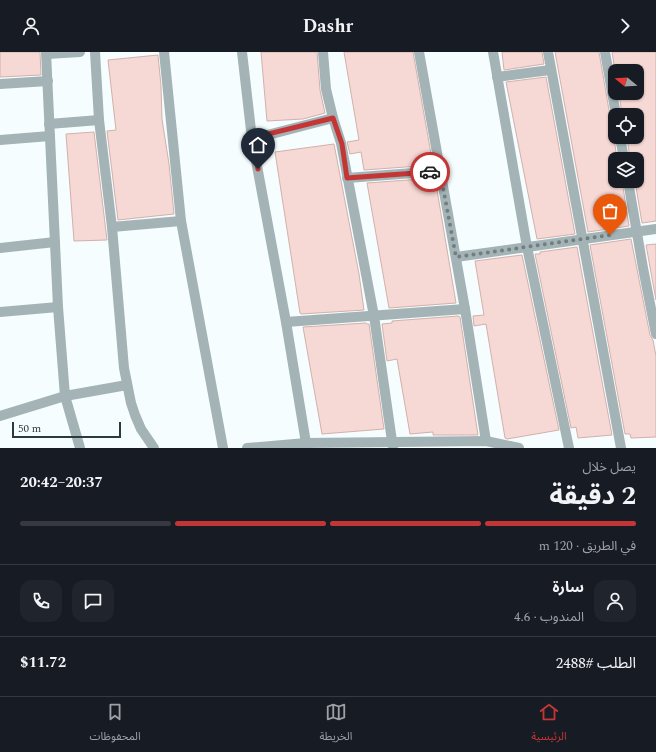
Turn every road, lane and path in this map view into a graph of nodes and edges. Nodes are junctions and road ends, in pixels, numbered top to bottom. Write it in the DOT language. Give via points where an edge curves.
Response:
graph roads {
  1 [pos="80,52"];
  2 [pos="94,52"];
  3 [pos="164,52"];
  4 [pos="242,52"];
  5 [pos="323,52"];
  6 [pos="419,52"];
  7 [pos="493,52"];
  8 [pos="548,52"];
  9 [pos="605,52"];
  10 [pos="46,53"];
  11 [pos="550,70"];
  12 [pos="497,77"];
  13 [pos="48,81"];
  14 [pos="0,84"];
  15 [pos="615,108"];
  16 [pos="333,118"];
  17 [pos="99,120"];
  18 [pos="49,124"];
  19 [pos="50,136"];
  20 [pos="252,138"];
  21 [pos="0,140"];
  22 [pos="440,171"];
  23 [pos="347,178"];
  24 [pos="629,188"];
  25 [pos="181,221"];
  26 [pos="112,227"];
  27 [pos="656,229"];
  28 [pos="637,231"];
  29 [pos="582,239"];
  30 [pos="55,242"];
  31 [pos="526,247"];
  32 [pos="0,248"];
  33 [pos="456,257"];
  34 [pos="58,307"];
  35 [pos="465,310"];
  36 [pos="0,312"];
  37 [pos="374,316"];
  38 [pos="286,322"];
  39 [pos="656,334"];
  40 [pos="127,385"];
  41 [pos="65,396"];
  42 [pos="0,416"];
  43 [pos="486,441"];
  44 [pos="306,443"];
  45 [pos="393,445"];
  46 [pos="272,447"];
  47 [pos="512,447"];
  48 [pos="80,448"];
  49 [pos="154,448"];
  50 [pos="223,448"];
  51 [pos="247,448"];
  52 [pos="569,448"];
  53 [pos="621,448"];
  1 -- 10 [label="street"];
  2 -- 17 [label="street"];
  3 -- 25 [label="street"];
  4 -- 20 [label="street"];
  5 -- 16 [label="street" via="326,89"];
  6 -- 22 [label="street"];
  7 -- 12 [label="street"];
  8 -- 11 [label="street"];
  9 -- 15 [label="street"];
  10 -- 13 [label="street"];
  11 -- 12 [label="street"];
  11 -- 29 [label="street"];
  12 -- 31 [label="street"];
  13 -- 14 [label="street"];
  13 -- 18 [label="street"];
  16 -- 20 [label="street"];
  16 -- 23 [label="street" via="342,144"];
  17 -- 18 [label="street"];
  17 -- 26 [label="street"];
  18 -- 19 [label="street"];
  19 -- 21 [label="street"];
  19 -- 30 [label="street"];
  20 -- 38 [label="street"];
  22 -- 23 [label="street"];
  22 -- 33 [label="street"];
  23 -- 37 [label="street"];
  24 -- 28 [label="street"];
  25 -- 26 [label="street"];
  25 -- 50 [label="street"];
  26 -- 40 [label="street"];
  27 -- 28 [label="street"];
  28 -- 29 [label="street"];
  28 -- 39 [label="street"];
  29 -- 31 [label="street"];
  29 -- 53 [label="street"];
  30 -- 32 [label="street"];
  30 -- 34 [label="street"];
  31 -- 33 [label="street"];
  31 -- 52 [label="street"];
  33 -- 35 [label="street"];
  34 -- 36 [label="street"];
  34 -- 41 [label="street"];
  35 -- 37 [label="street"];
  35 -- 43 [label="street"];
  37 -- 38 [label="street"];
  37 -- 45 [label="street"];
  38 -- 44 [label="street"];
  40 -- 41 [label="street"];
  40 -- 49 [label="street" via="135,415"];
  41 -- 42 [label="street"];
  41 -- 48 [label="street"];
  43 -- 45 [label="street"];
  43 -- 47 [label="street"];
  44 -- 45 [label="street"];
  44 -- 46 [label="street"];
  46 -- 51 [label="street"];
}
